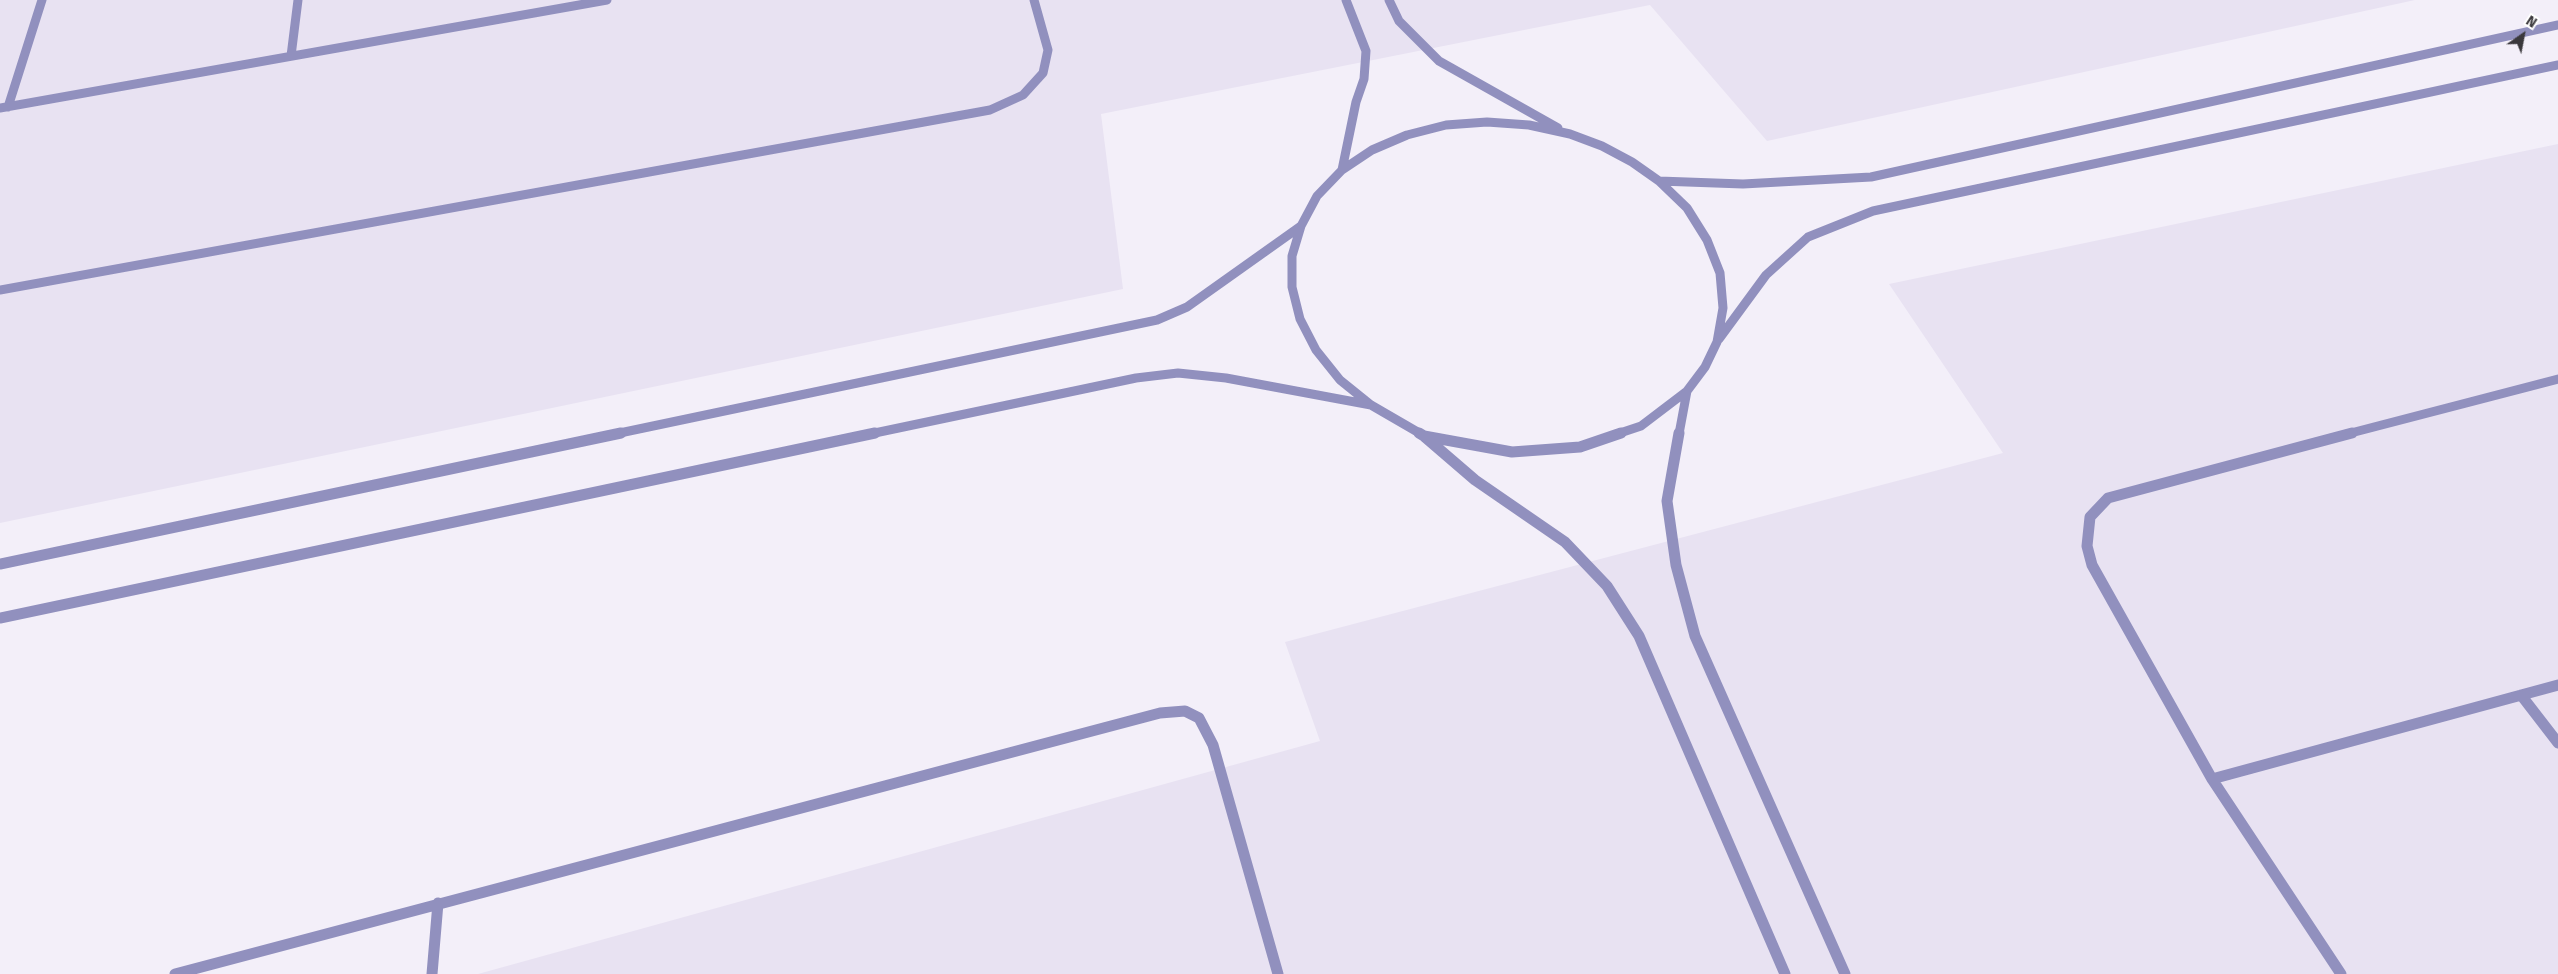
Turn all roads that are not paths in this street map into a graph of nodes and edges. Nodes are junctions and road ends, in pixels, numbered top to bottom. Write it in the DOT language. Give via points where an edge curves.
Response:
graph roads {
  1 [pos="42,0"];
  2 [pos="298,0"];
  3 [pos="541,0"];
  4 [pos="607,0"];
  5 [pos="1034,0"];
  6 [pos="1346,0"];
  7 [pos="1389,0"];
  8 [pos="541,12"];
  9 [pos="2558,25"];
  10 [pos="291,56"];
  11 [pos="2558,65"];
  12 [pos="4,107"];
  13 [pos="1570,134"];
  14 [pos="1342,170"];
  15 [pos="1659,181"];
  16 [pos="1300,226"];
  17 [pos="0,290"];
  18 [pos="1717,342"];
  19 [pos="2558,379"];
  20 [pos="1688,391"];
  21 [pos="1371,406"];
  22 [pos="1424,436"];
  23 [pos="0,564"];
  24 [pos="0,618"];
  25 [pos="2558,685"];
  26 [pos="2521,696"];
  27 [pos="2558,743"];
  28 [pos="2212,779"];
  29 [pos="438,903"];
  30 [pos="175,974"];
  31 [pos="432,974"];
  32 [pos="1278,974"];
  33 [pos="1785,974"];
  34 [pos="1845,974"];
  35 [pos="2341,974"];
  1 -- 12 [label="street"];
  2 -- 10 [label="street"];
  3 -- 8 [label="street"];
  4 -- 8 [label="street"];
  5 -- 17 [label="street" via="1048,50 1043,73 1022,95 990,110"];
  6 -- 14 [label="street" via="1366,52 1364,79"];
  7 -- 13 [label="street" via="1399,21 1439,61"];
  8 -- 10 [label="street"];
  9 -- 15 [label="street" via="1871,177 1743,184"];
  10 -- 12 [label="street"];
  11 -- 18 [label="street" via="1872,211 1808,237 1766,275"];
  13 -- 14 [label="street" via="1529,125 1487,122 1446,125 1407,135 1372,150"];
  13 -- 15 [label="street" via="1602,146"];
  14 -- 16 [label="street" via="1317,196"];
  15 -- 18 [label="street" via="1687,208 1707,240 1720,273 1723,308"];
  16 -- 21 [label="street" via="1292,256 1292,287 1300,319 1316,350 1340,380"];
  16 -- 23 [label="street" via="1187,308 1157,320"];
  18 -- 20 [label="street"];
  19 -- 28 [label="street" via="2131,491 2108,498 2090,516 2087,546 2092,566"];
  20 -- 22 [label="street" via="1641,426 1580,447 1512,452"];
  20 -- 34 [label="street" via="1667,501 1676,565 1692,627"];
  21 -- 22 [label="street"];
  21 -- 24 [label="street" via="1226,378 1178,373 1136,378"];
  22 -- 33 [label="street" via="1475,480 1565,542 1607,586 1639,636"];
  25 -- 26 [label="street"];
  26 -- 27 [label="street"];
  26 -- 28 [label="street"];
  28 -- 35 [label="street"];
  29 -- 30 [label="street"];
  29 -- 31 [label="street"];
  29 -- 32 [label="street" via="1151,716 1185,711 1199,718 1213,745"];
}
